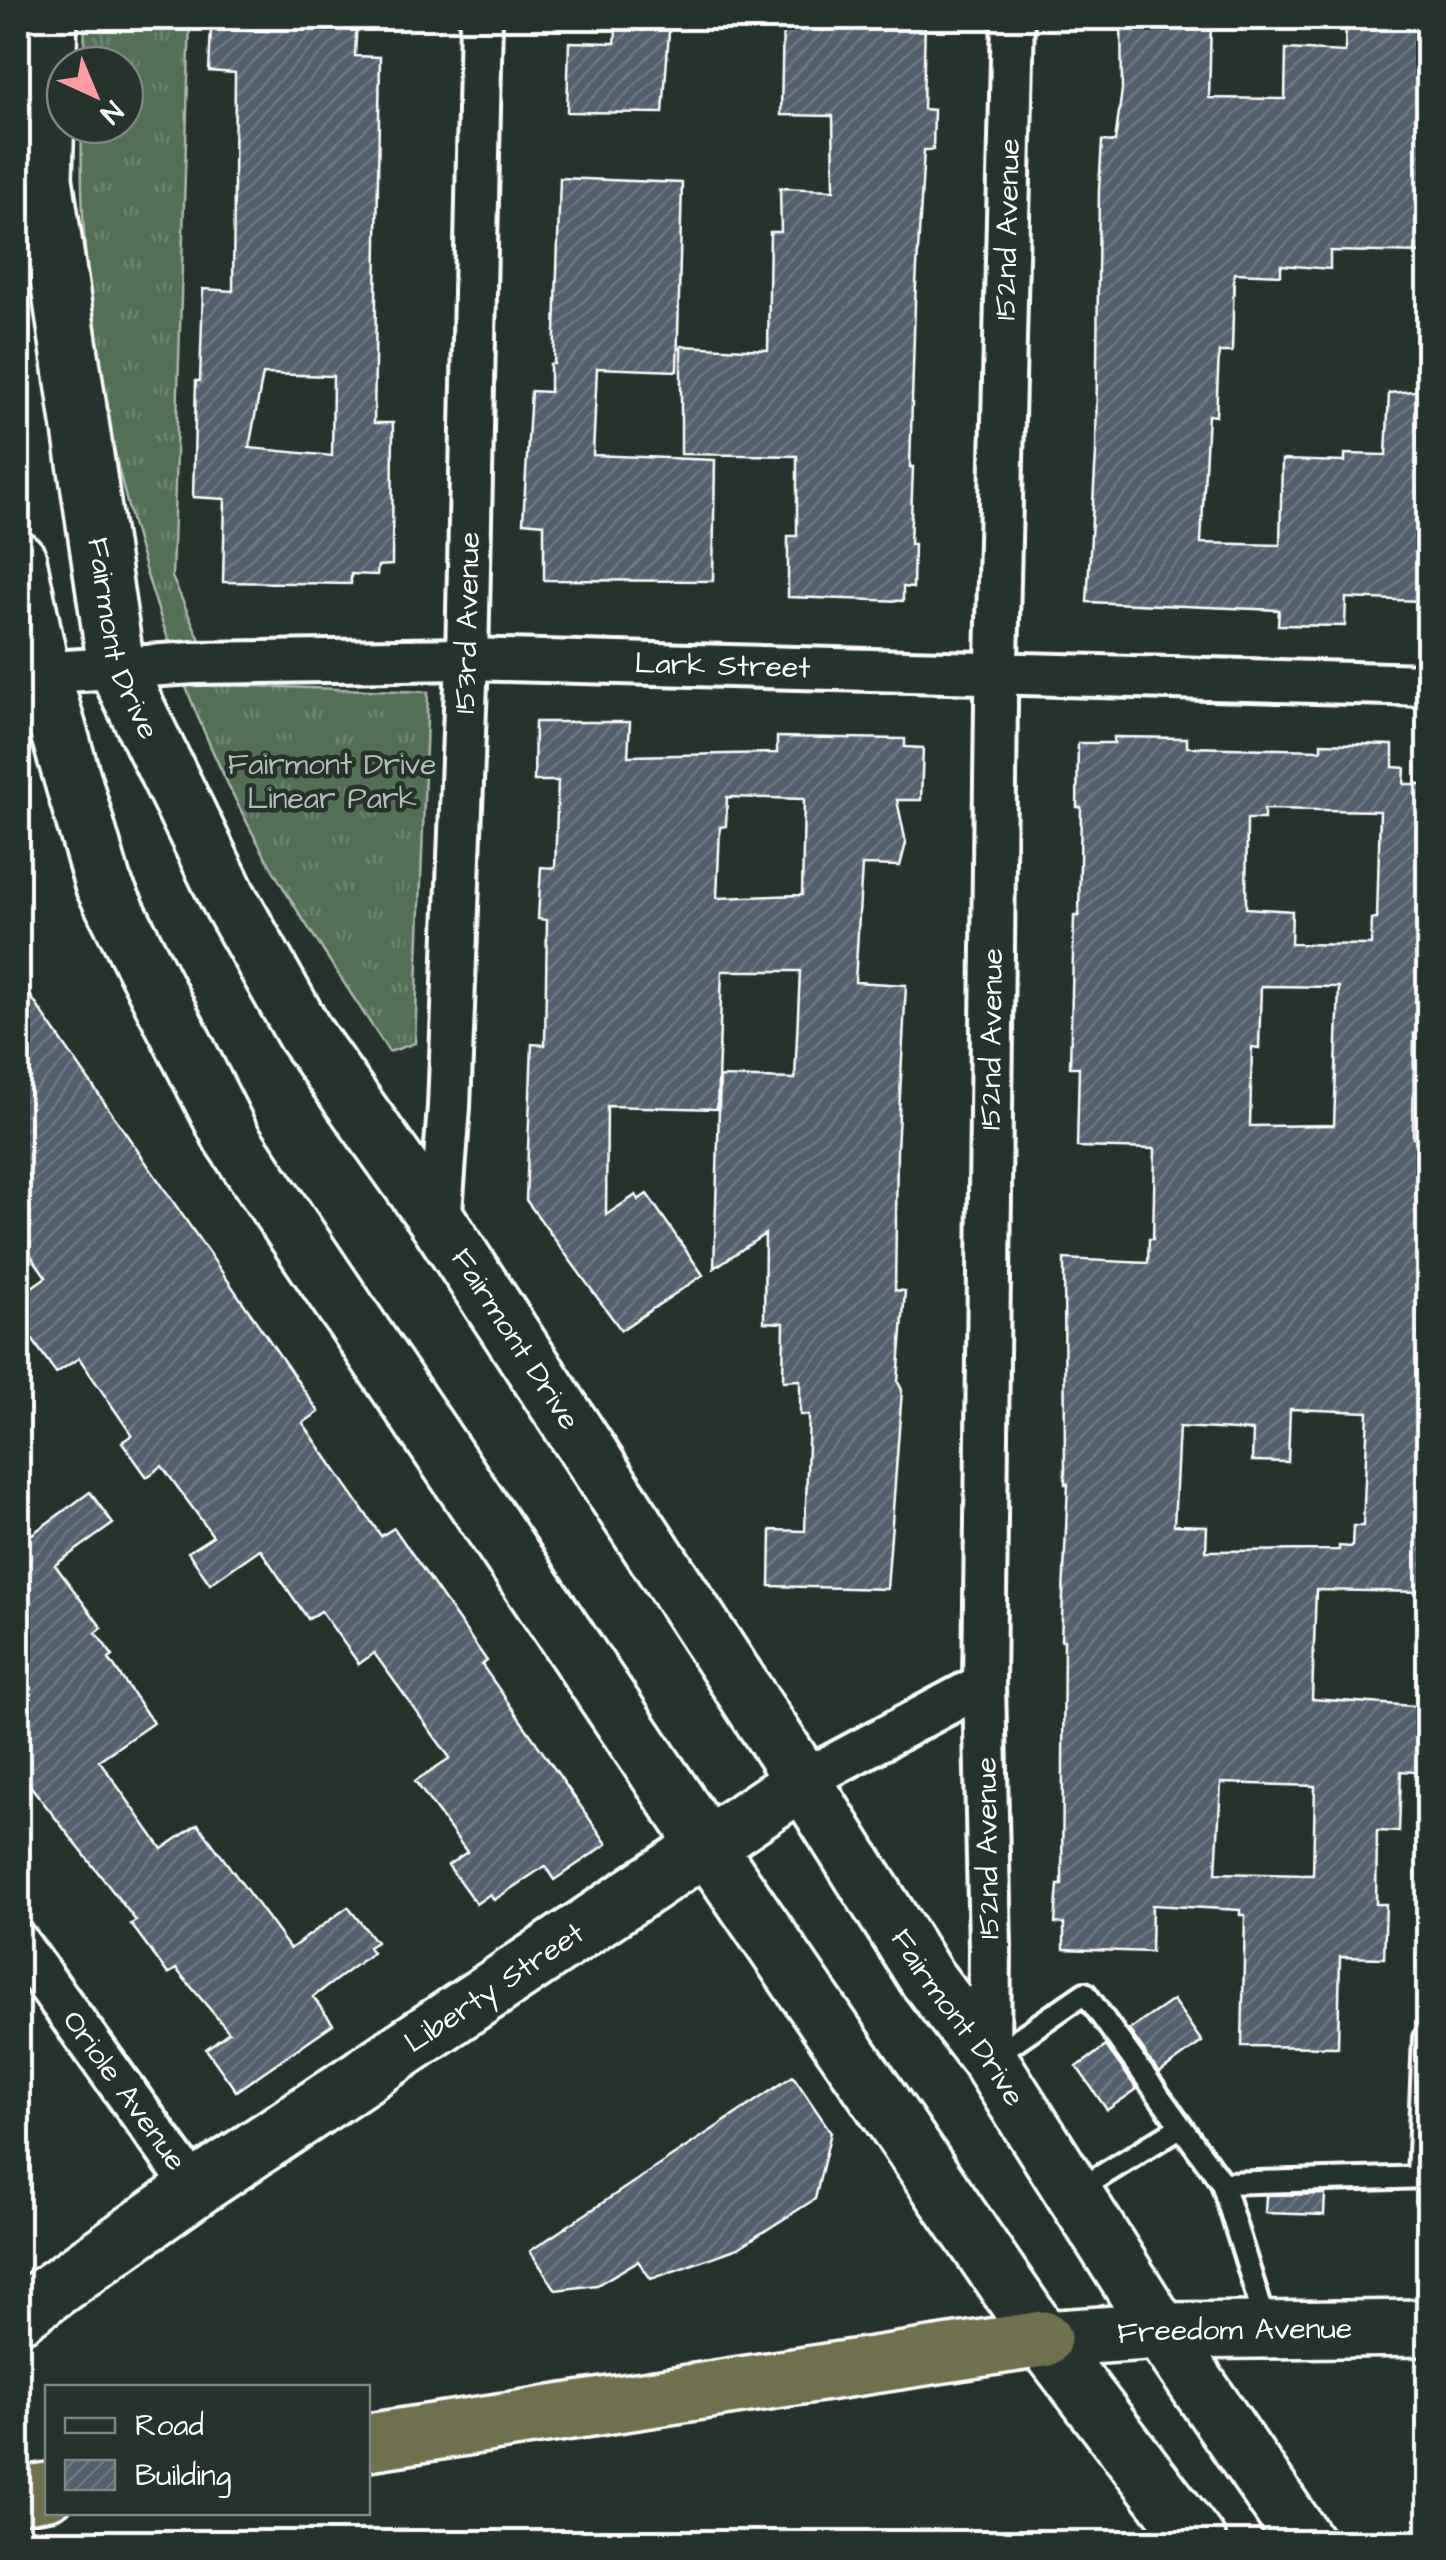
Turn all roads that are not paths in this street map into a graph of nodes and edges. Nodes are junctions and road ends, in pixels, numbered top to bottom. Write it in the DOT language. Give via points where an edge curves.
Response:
graph roads {
  1 [pos="49,18"];
  2 [pos="481,18"];
  3 [pos="1014,18"];
  4 [pos="18,560"];
  5 [pos="467,659"];
  6 [pos="116,666"];
  7 [pos="996,672"];
  8 [pos="29,673"];
  9 [pos="1428,685"];
  10 [pos="440,1224"];
  11 [pos="984,1684"];
  12 [pos="803,1781"];
  13 [pos="707,1846"];
  14 [pos="18,1943"];
  15 [pos="1428,2039"];
  16 [pos="989,2059"];
  17 [pos="1180,2127"];
  18 [pos="1423,2177"];
  19 [pos="1222,2183"];
  20 [pos="195,2188"];
  21 [pos="1074,2193"];
  22 [pos="18,2315"];
  23 [pos="1428,2328"];
  24 [pos="1268,2330"];
  25 [pos="1161,2332"];
  26 [pos="1043,2339"];
  27 [pos="370,2442"];
  28 [pos="45,2492"];
  29 [pos="18,2496"];
  30 [pos="1198,2542"];
  31 [pos="1305,2542"];
  1 -- 6 [label="main road, Fairmont Drive" via="44,178"];
  2 -- 5 [label="street, 153rd Avenue"];
  3 -- 7 [label="street, 152nd Avenue"];
  4 -- 8 [label="main road"];
  5 -- 6 [label="street, Lark Street"];
  5 -- 7 [label="street, Lark Street"];
  5 -- 10 [label="street, 153rd Avenue"];
  6 -- 8 [label="street, Lark Street"];
  6 -- 10 [label="main road, Fairmont Drive" via="228,897 305,1034"];
  7 -- 9 [label="street, Lark Street"];
  7 -- 11 [label="street, 152nd Avenue"];
  8 -- 13 [label="main road" via="103,884 230,1137"];
  10 -- 12 [label="main road, Fairmont Drive"];
  11 -- 12 [label="street, Liberty Street"];
  11 -- 16 [label="street, 152nd Avenue"];
  12 -- 13 [label="main road, Liberty Street"];
  12 -- 16 [label="main road, Fairmont Drive" via="926,1976"];
  13 -- 20 [label="main road, Liberty Street"];
  13 -- 26 [label="main road"];
  14 -- 20 [label="street, Oriole Avenue"];
  15 -- 18 [label="lane"];
  16 -- 17 [label="lane" via="1085,1993"];
  16 -- 21 [label="main road, Fairmont Drive"];
  17 -- 19 [label="lane"];
  17 -- 21 [label="lane"];
  18 -- 19 [label="lane"];
  19 -- 24 [label="lane"];
  20 -- 22 [label="main road, Liberty Street"];
  21 -- 25 [label="main road, Fairmont Drive"];
  23 -- 24 [label="main road, Freedom Avenue"];
  24 -- 25 [label="main road, Freedom Avenue"];
  25 -- 26 [label="main road, Freedom Avenue"];
  25 -- 31 [label="main road, Fairmont Drive"];
  26 -- 27 [label="highway"];
  26 -- 30 [label="main road"];
  28 -- 29 [label="highway"];
}
